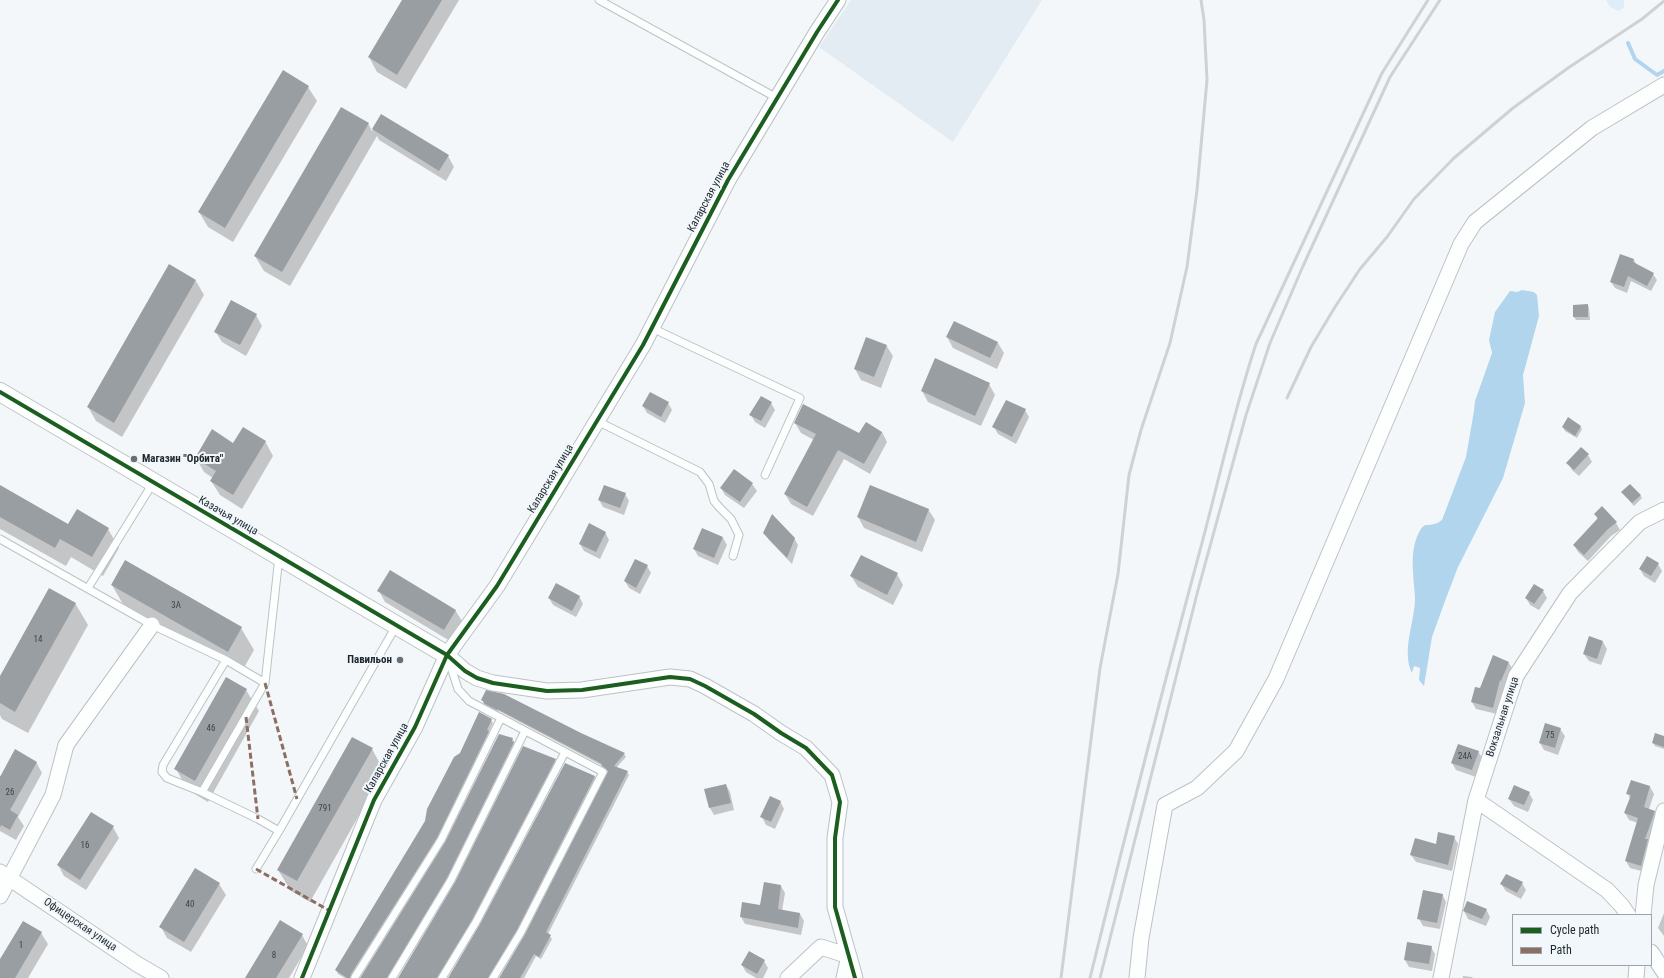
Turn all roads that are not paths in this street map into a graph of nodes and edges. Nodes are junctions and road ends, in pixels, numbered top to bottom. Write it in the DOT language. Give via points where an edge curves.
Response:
graph roads {
  1 [pos="599,0"];
  2 [pos="838,0"];
  3 [pos="1664,85"];
  4 [pos="777,98"];
  5 [pos="652,328"];
  6 [pos="0,392"];
  7 [pos="597,421"];
  8 [pos="765,475"];
  9 [pos="153,482"];
  10 [pos="1664,510"];
  11 [pos="0,539"];
  12 [pos="279,556"];
  13 [pos="733,556"];
  14 [pos="88,588"];
  15 [pos="152,625"];
  16 [pos="396,626"];
  17 [pos="447,655"];
  18 [pos="226,660"];
  19 [pos="265,683"];
  20 [pos="501,718"];
  21 [pos="526,731"];
  22 [pos="565,752"];
  23 [pos="202,792"];
  24 [pos="1476,800"];
  25 [pos="1664,811"];
  26 [pos="279,831"];
  27 [pos="256,869"];
  28 [pos="5,875"];
  29 [pos="0,896"];
  30 [pos="1627,914"];
  31 [pos="1642,914"];
  32 [pos="1652,954"];
  33 [pos="849,956"];
  34 [pos="1637,966"];
  35 [pos="1664,972"];
  36 [pos="355,977"];
  37 [pos="161,978"];
  38 [pos="302,978"];
  39 [pos="392,978"];
  40 [pos="442,978"];
  41 [pos="493,978"];
  42 [pos="788,978"];
  43 [pos="844,978"];
  44 [pos="855,978"];
  45 [pos="1137,978"];
  46 [pos="1441,978"];
  47 [pos="1636,978"];
  1 -- 4 [label="lane"];
  2 -- 4 [label="street, Каларская улица"];
  3 -- 45 [label="street" via="1592,128 1475,222 1461,244 1276,679 1236,751 1197,788 1165,805 1141,938"];
  4 -- 5 [label="street, Каларская улица" via="728,180"];
  5 -- 7 [label="street, Каларская улица"];
  5 -- 8 [label="lane" via="800,398"];
  6 -- 9 [label="street, Казачья улица"];
  7 -- 13 [label="lane" via="700,472 709,484 714,501 732,518 739,534"];
  7 -- 17 [label="street, Каларская улица" via="497,586"];
  9 -- 12 [label="street, Казачья улица"];
  9 -- 14 [label="lane"];
  10 -- 24 [label="street, Вокзальная улица" via="1640,522 1570,593 1520,669"];
  11 -- 14 [label="lane"];
  12 -- 16 [label="street, Казачья улица"];
  12 -- 19 [label="lane"];
  14 -- 15 [label="lane"];
  15 -- 18 [label="lane"];
  15 -- 28 [label="street" via="66,745 53,795"];
  16 -- 17 [label="street, Казачья улица"];
  16 -- 26 [label="lane"];
  17 -- 20 [label="lane" via="458,689 468,701"];
  17 -- 33 [label="street" via="477,678 540,690 582,690 670,677 690,679 740,706 806,748 832,775 840,802 835,838 835,907"];
  17 -- 38 [label="street, Каларская улица" via="415,727 374,800"];
  18 -- 19 [label="lane"];
  18 -- 23 [label="lane" via="163,765 162,772 167,778"];
  19 -- 23 [label="lane"];
  20 -- 21 [label="lane"];
  20 -- 36 [label="lane" via="441,840"];
  21 -- 22 [label="lane"];
  21 -- 39 [label="lane" via="451,880"];
  22 -- 40 [label="lane" via="476,922"];
  22 -- 41 [label="lane" via="603,772 521,932"];
  23 -- 26 [label="lane"];
  24 -- 30 [label="street" via="1608,890"];
  24 -- 46 [label="street, Вокзальная улица"];
  25 -- 31 [label="street" via="1646,885"];
  26 -- 27 [label="lane"];
  28 -- 29 [label="street"];
  28 -- 37 [label="street, Офицерская улица" via="136,964"];
  32 -- 35 [label="street"];
  33 -- 42 [label="street" via="822,947"];
  33 -- 43 [label="street"];
  33 -- 44 [label="street"];
  34 -- 47 [label="street"];
}
